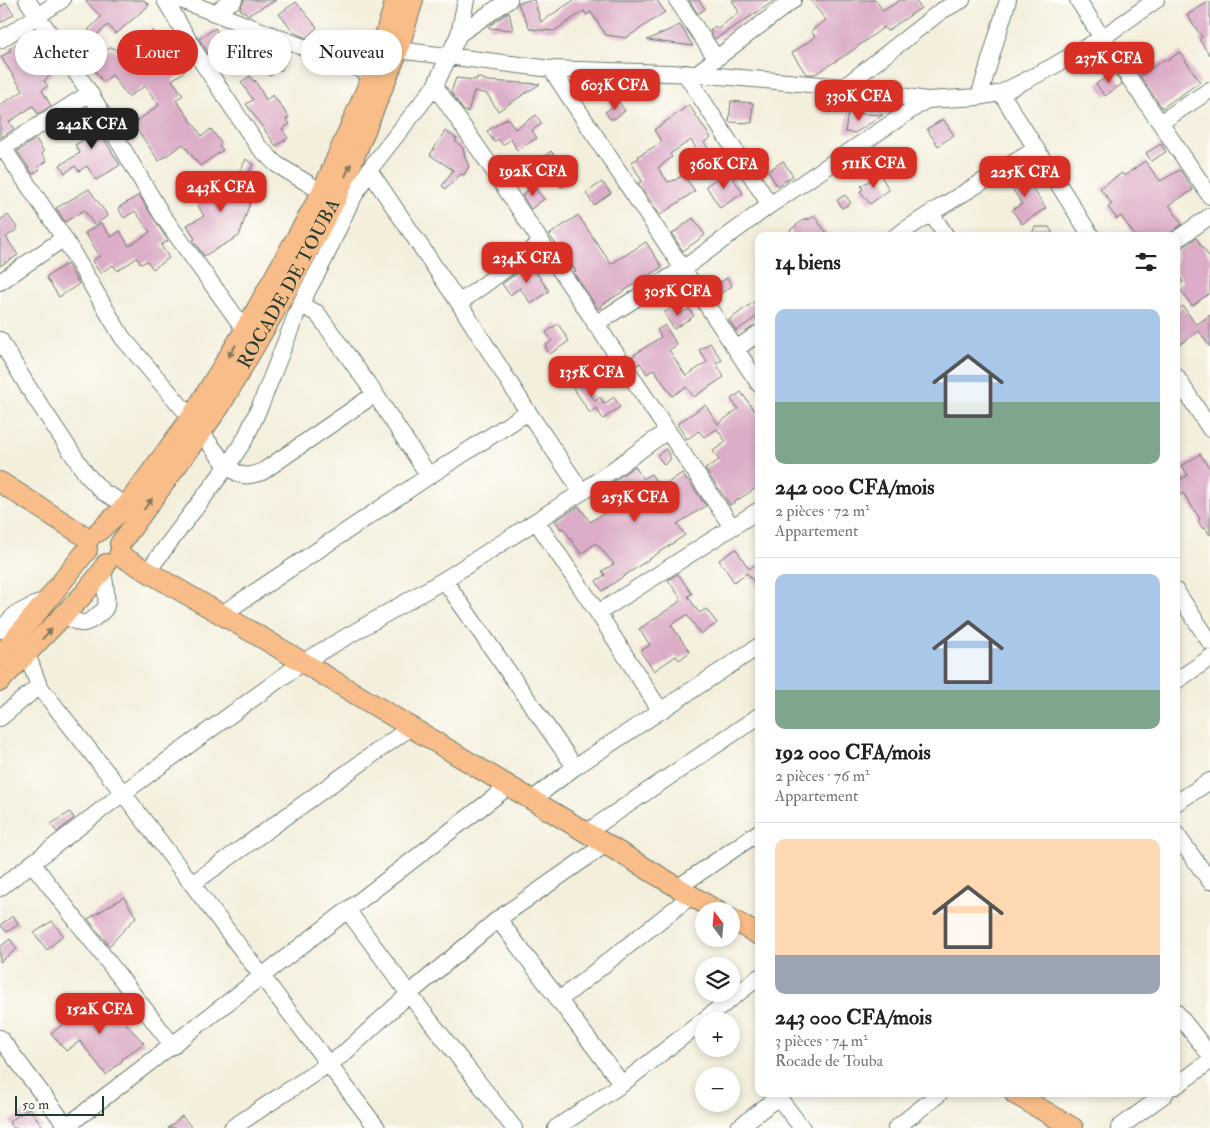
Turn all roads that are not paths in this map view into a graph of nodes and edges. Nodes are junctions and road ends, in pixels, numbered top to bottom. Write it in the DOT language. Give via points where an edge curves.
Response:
graph roads {
  1 [pos="27,0"];
  2 [pos="62,0"];
  3 [pos="165,0"];
  4 [pos="181,0"];
  5 [pos="234,0"];
  6 [pos="396,0"];
  7 [pos="414,0"];
  8 [pos="466,0"];
  9 [pos="509,0"];
  10 [pos="677,0"];
  11 [pos="793,0"];
  12 [pos="962,0"];
  13 [pos="1008,0"];
  14 [pos="1078,0"];
  15 [pos="1156,0"];
  16 [pos="936,6"];
  17 [pos="214,14"];
  18 [pos="38,16"];
  19 [pos="387,30"];
  20 [pos="458,34"];
  21 [pos="402,38"];
  22 [pos="1102,38"];
  23 [pos="0,40"];
  24 [pos="301,47"];
  25 [pos="402,50"];
  26 [pos="449,56"];
  27 [pos="716,58"];
  28 [pos="551,69"];
  29 [pos="690,74"];
  30 [pos="373,75"];
  31 [pos="388,75"];
  32 [pos="435,86"];
  33 [pos="844,87"];
  34 [pos="1210,90"];
  35 [pos="90,93"];
  36 [pos="1001,93"];
  37 [pos="979,97"];
  38 [pos="926,100"];
  39 [pos="1161,122"];
  40 [pos="2,149"];
  41 [pos="1036,149"];
  42 [pos="369,170"];
  43 [pos="1210,196"];
  44 [pos="336,198"];
  45 [pos="770,205"];
  46 [pos="931,212"];
  47 [pos="1210,216"];
  48 [pos="902,232"];
  49 [pos="944,232"];
  50 [pos="1088,232"];
  51 [pos="1180,237"];
  52 [pos="64,238"];
  53 [pos="541,243"];
  54 [pos="683,269"];
  55 [pos="0,282"];
  56 [pos="459,303"];
  57 [pos="300,305"];
  58 [pos="595,324"];
  59 [pos="245,330"];
  60 [pos="755,336"];
  61 [pos="0,340"];
  62 [pos="736,350"];
  63 [pos="755,378"];
  64 [pos="1180,382"];
  65 [pos="375,394"];
  66 [pos="528,412"];
  67 [pos="196,426"];
  68 [pos="1210,429"];
  69 [pos="667,431"];
  70 [pos="228,465"];
  71 [pos="428,476"];
  72 [pos="4,491"];
  73 [pos="582,492"];
  74 [pos="127,505"];
  75 [pos="755,513"];
  76 [pos="536,521"];
  77 [pos="732,528"];
  78 [pos="91,540"];
  79 [pos="112,559"];
  80 [pos="147,572"];
  81 [pos="444,580"];
  82 [pos="1180,597"];
  83 [pos="49,598"];
  84 [pos="598,613"];
  85 [pos="222,614"];
  86 [pos="0,630"];
  87 [pos="1210,642"];
  88 [pos="755,649"];
  89 [pos="27,654"];
  90 [pos="0,656"];
  91 [pos="1210,658"];
  92 [pos="303,662"];
  93 [pos="1180,678"];
  94 [pos="0,681"];
  95 [pos="39,686"];
  96 [pos="660,710"];
  97 [pos="0,718"];
  98 [pos="755,719"];
  99 [pos="411,727"];
  100 [pos="575,767"];
  101 [pos="1210,781"];
  102 [pos="509,786"];
  103 [pos="123,793"];
  104 [pos="533,799"];
  105 [pos="1180,800"];
  106 [pos="587,832"];
  107 [pos="755,835"];
  108 [pos="1180,840"];
  109 [pos="606,844"];
  110 [pos="32,863"];
  111 [pos="1210,881"];
  112 [pos="192,884"];
  113 [pos="0,888"];
  114 [pos="684,892"];
  115 [pos="701,902"];
  116 [pos="348,911"];
  117 [pos="498,919"];
  118 [pos="740,924"];
  119 [pos="755,933"];
  120 [pos="262,977"];
  121 [pos="755,980"];
  122 [pos="409,994"];
  123 [pos="558,1001"];
  124 [pos="1180,1017"];
  125 [pos="0,1038"];
  126 [pos="174,1046"];
  127 [pos="1210,1056"];
  128 [pos="6,1058"];
  129 [pos="1210,1061"];
  130 [pos="329,1065"];
  131 [pos="1180,1083"];
  132 [pos="622,1084"];
  133 [pos="777,1097"];
  134 [pos="781,1097"];
  135 [pos="936,1097"];
  136 [pos="1020,1097"];
  137 [pos="1161,1097"];
  138 [pos="67,1127"];
  139 [pos="232,1128"];
  140 [pos="377,1128"];
  141 [pos="514,1128"];
  142 [pos="556,1128"];
  143 [pos="738,1128"];
  144 [pos="802,1128"];
  145 [pos="896,1128"];
  146 [pos="1073,1128"];
  147 [pos="1119,1128"];
  1 -- 18 [label="street"];
  2 -- 18 [label="street"];
  3 -- 44 [label="street" via="258,146 276,164"];
  4 -- 17 [label="street"];
  5 -- 17 [label="street"];
  6 -- 19 [label="main road, ROCADE DE TOUBA"];
  7 -- 21 [label="main road, ROCADE DE TOUBA"];
  8 -- 20 [label="street"];
  9 -- 20 [label="street"];
  10 -- 27 [label="street"];
  11 -- 27 [label="street"];
  12 -- 16 [label="street"];
  13 -- 37 [label="street"];
  14 -- 22 [label="street"];
  15 -- 22 [label="street"];
  16 -- 33 [label="street"];
  17 -- 24 [label="street"];
  18 -- 23 [label="street"];
  18 -- 35 [label="street"];
  20 -- 26 [label="street"];
  22 -- 36 [label="street"];
  22 -- 39 [label="street"];
  25 -- 26 [label="street"];
  26 -- 28 [label="street"];
  26 -- 32 [label="street"];
  27 -- 29 [label="street"];
  28 -- 29 [label="street"];
  28 -- 54 [label="street"];
  29 -- 33 [label="street"];
  29 -- 45 [label="street"];
  30 -- 44 [label="main road, ROCADE DE TOUBA"];
  44 -- 31 [label="main road, ROCADE DE TOUBA, one-way"];
  32 -- 42 [label="street"];
  32 -- 53 [label="street"];
  33 -- 38 [label="street"];
  34 -- 39 [label="street"];
  35 -- 40 [label="street"];
  35 -- 59 [label="street" via="162,215"];
  36 -- 37 [label="street"];
  36 -- 41 [label="street"];
  37 -- 38 [label="street"];
  38 -- 45 [label="street"];
  39 -- 43 [label="street"];
  40 -- 52 [label="street"];
  41 -- 46 [label="street"];
  41 -- 50 [label="street"];
  42 -- 44 [label="street"];
  42 -- 56 [label="street"];
  44 -- 57 [label="street" via="325,258"];
  44 -- 59 [label="main road, ROCADE DE TOUBA"];
  44 -- 67 [label="main road, ROCADE DE TOUBA" via="246,362"];
  45 -- 54 [label="street"];
  46 -- 48 [label="street"];
  46 -- 49 [label="street"];
  47 -- 51 [label="street"];
  52 -- 55 [label="street"];
  52 -- 67 [label="street" via="122,337"];
  53 -- 56 [label="street"];
  53 -- 58 [label="street"];
  54 -- 58 [label="street"];
  54 -- 62 [label="street"];
  56 -- 66 [label="street"];
  57 -- 65 [label="street" via="317,313"];
  57 -- 70 [label="street" via="253,424"];
  58 -- 69 [label="street"];
  59 -- 67 [label="main road, ROCADE DE TOUBA, one-way"];
  60 -- 62 [label="street"];
  61 -- 74 [label="street" via="86,474 104,492"];
  62 -- 63 [label="street"];
  64 -- 68 [label="street"];
  65 -- 70 [label="street" via="262,472 242,476"];
  65 -- 71 [label="street"];
  66 -- 71 [label="street"];
  66 -- 73 [label="street"];
  67 -- 70 [label="street"];
  67 -- 74 [label="main road, ROCADE DE TOUBA"];
  79 -- 67 [label="main road, ROCADE DE TOUBA, one-way"];
  69 -- 73 [label="street"];
  69 -- 77 [label="street"];
  70 -- 80 [label="street"];
  71 -- 85 [label="street"];
  72 -- 78 [label="main road"];
  73 -- 76 [label="street"];
  74 -- 78 [label="main road, ROCADE DE TOUBA"];
  75 -- 77 [label="street"];
  76 -- 81 [label="street"];
  76 -- 84 [label="street"];
  77 -- 84 [label="street"];
  78 -- 79 [label="main road" via="93,561 99,564"];
  78 -- 79 [label="main road" via="109,532 118,539"];
  78 -- 83 [label="main road, ROCADE DE TOUBA"];
  79 -- 80 [label="main road"];
  89 -- 79 [label="main road, ROCADE DE TOUBA, one-way"];
  80 -- 85 [label="main road"];
  81 -- 92 [label="street"];
  81 -- 100 [label="street"];
  82 -- 87 [label="street"];
  83 -- 86 [label="street" via="16,614"];
  83 -- 90 [label="main road, ROCADE DE TOUBA"];
  84 -- 96 [label="street"];
  85 -- 92 [label="main road"];
  88 -- 96 [label="street"];
  89 -- 94 [label="main road, ROCADE DE TOUBA"];
  89 -- 95 [label="street"];
  91 -- 93 [label="street"];
  92 -- 99 [label="main road"];
  92 -- 103 [label="street"];
  95 -- 97 [label="street"];
  95 -- 103 [label="street"];
  96 -- 100 [label="street"];
  98 -- 106 [label="street"];
  99 -- 102 [label="main road"];
  99 -- 112 [label="street"];
  100 -- 104 [label="street"];
  101 -- 105 [label="street"];
  102 -- 104 [label="main road"];
  102 -- 116 [label="street"];
  103 -- 110 [label="street"];
  103 -- 112 [label="street"];
  104 -- 106 [label="main road"];
  106 -- 109 [label="main road"];
  107 -- 114 [label="street"];
  108 -- 111 [label="street"];
  109 -- 114 [label="main road"];
  109 -- 117 [label="street"];
  110 -- 113 [label="street"];
  110 -- 126 [label="street"];
  112 -- 120 [label="street"];
  114 -- 115 [label="main road"];
  114 -- 123 [label="street"];
  116 -- 120 [label="street"];
  116 -- 122 [label="street"];
  117 -- 122 [label="street"];
  117 -- 123 [label="street"];
  118 -- 119 [label="main road"];
  120 -- 126 [label="street"];
  120 -- 130 [label="street"];
  121 -- 132 [label="street"];
  122 -- 130 [label="street"];
  122 -- 141 [label="street"];
  123 -- 132 [label="street"];
  124 -- 127 [label="street"];
  125 -- 128 [label="street"];
  126 -- 138 [label="street"];
  128 -- 138 [label="street"];
  129 -- 131 [label="street"];
  130 -- 139 [label="street"];
  130 -- 140 [label="street"];
  132 -- 142 [label="street"];
  133 -- 143 [label="street"];
  134 -- 144 [label="street"];
  135 -- 145 [label="street"];
  136 -- 146 [label="main road"];
  137 -- 147 [label="street"];
}
